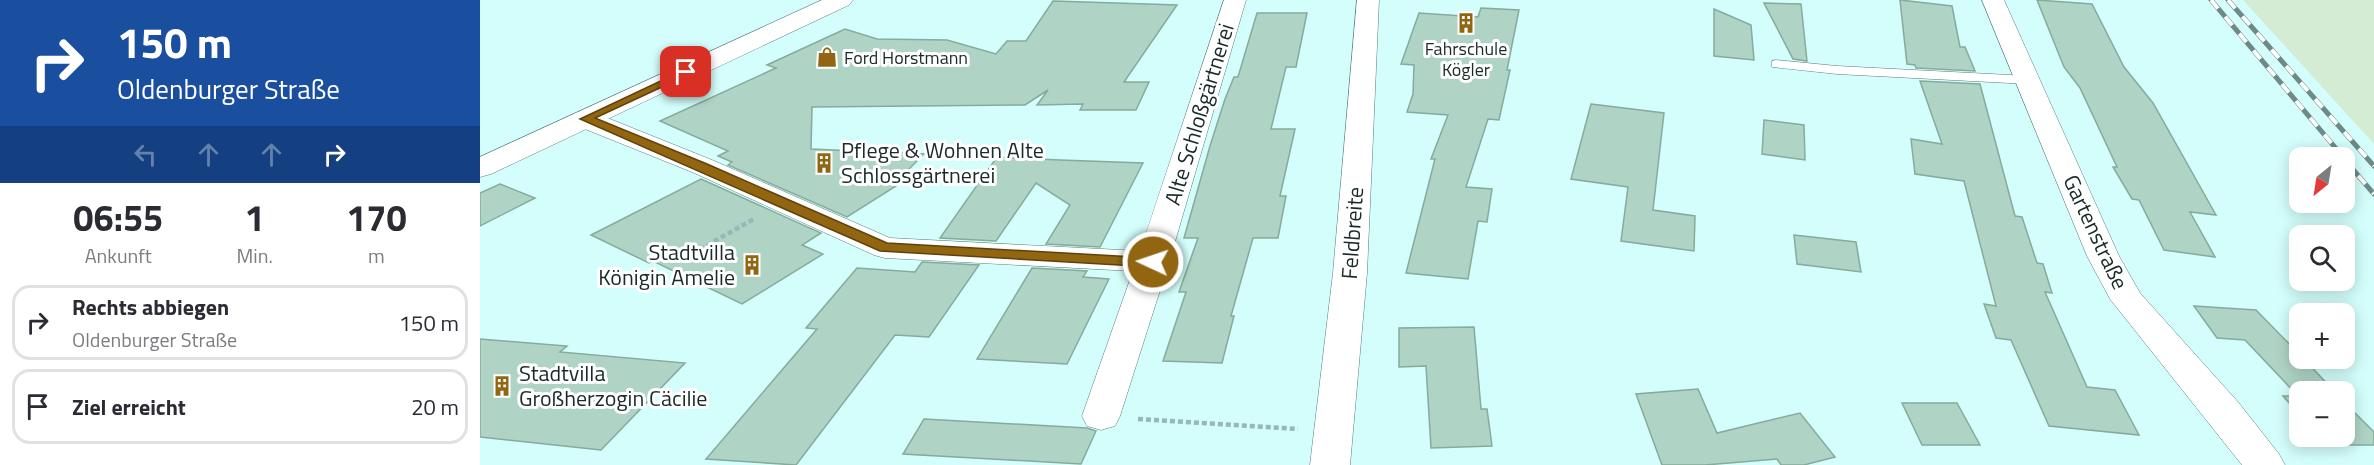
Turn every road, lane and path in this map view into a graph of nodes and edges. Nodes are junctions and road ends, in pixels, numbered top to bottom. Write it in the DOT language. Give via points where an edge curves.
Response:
graph roads {
  1 [pos="842,0"];
  2 [pos="1235,0"];
  3 [pos="1368,0"];
  4 [pos="1993,0"];
  5 [pos="1776,64"];
  6 [pos="2029,80"];
  7 [pos="585,119"];
  8 [pos="480,168"];
  9 [pos="782,203"];
  10 [pos="679,261"];
  11 [pos="1153,262"];
  12 [pos="1101,416"];
  13 [pos="1332,447"];
  14 [pos="2265,465"];
  1 -- 7 [label="street"];
  2 -- 11 [label="street, Alte Schloßgärtnerei"];
  3 -- 13 [label="street, Feldbreite" via="1350,273"];
  4 -- 6 [label="street, Gartenstraße"];
  5 -- 6 [label="lane"];
  6 -- 14 [label="street, Gartenstraße" via="2103,256 2127,299"];
  7 -- 8 [label="street"];
  7 -- 9 [label="street"];
  9 -- 10 [label="path"];
  9 -- 11 [label="street" via="885,248"];
  11 -- 12 [label="street, Alte Schloßgärtnerei"];
  12 -- 13 [label="path" via="1290,429"];
}
